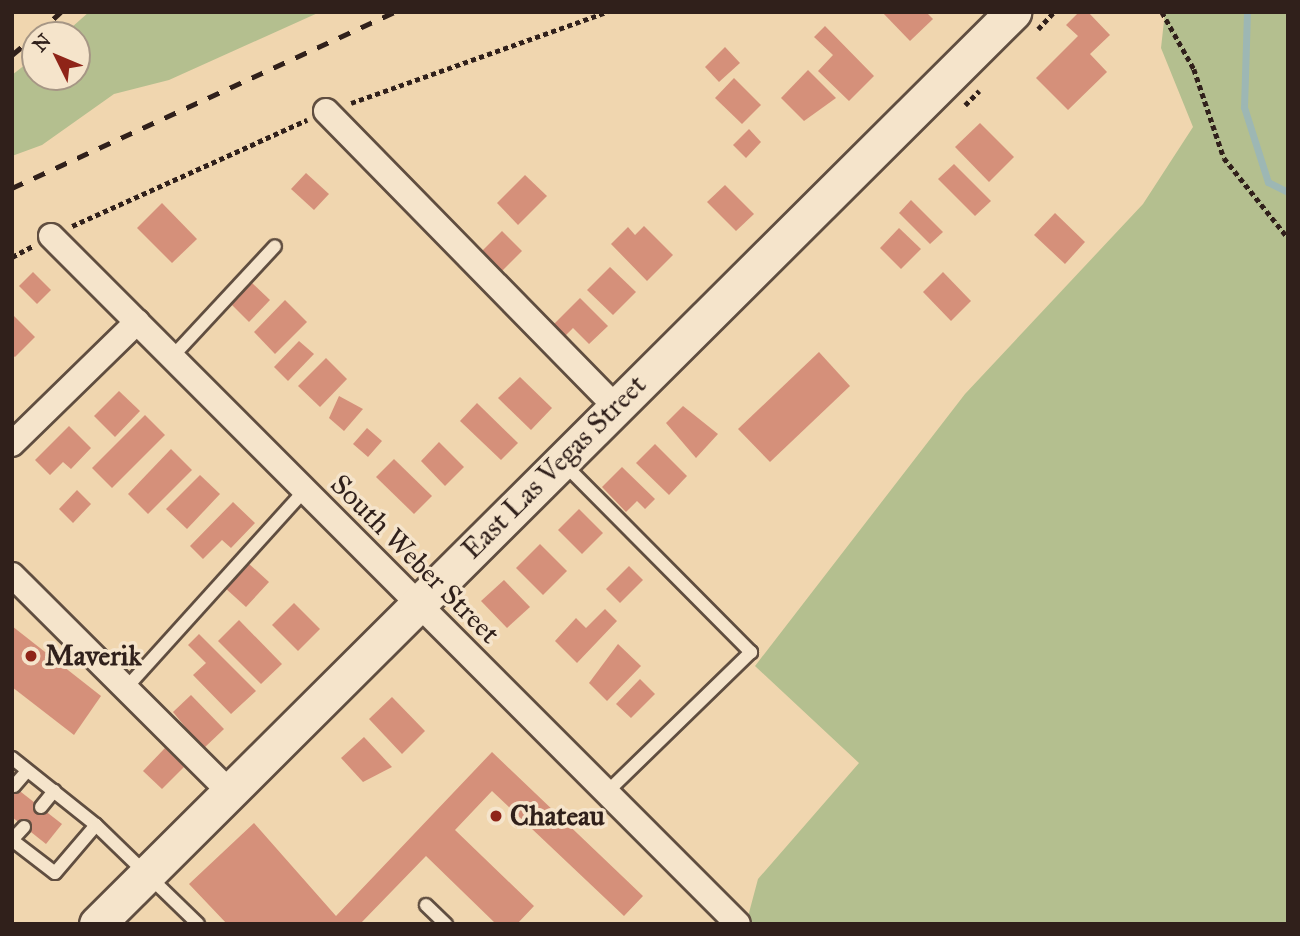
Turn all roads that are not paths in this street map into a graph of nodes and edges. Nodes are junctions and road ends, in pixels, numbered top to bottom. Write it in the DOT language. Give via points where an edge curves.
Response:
graph roads {
  1 [pos="1013,12"];
  2 [pos="326,111"];
  3 [pos="51,236"];
  4 [pos="275,246"];
  5 [pos="137,322"];
  6 [pos="172,357"];
  7 [pos="615,406"];
  8 [pos="12,444"];
  9 [pos="561,461"];
  10 [pos="304,491"];
  11 [pos="12,575"];
  12 [pos="417,602"];
  13 [pos="126,688"];
  14 [pos="12,758"];
  15 [pos="27,771"];
  16 [pos="14,786"];
  17 [pos="54,792"];
  18 [pos="229,792"];
  19 [pos="606,793"];
  20 [pos="41,807"];
  21 [pos="96,825"];
  22 [pos="24,827"];
  23 [pos="148,873"];
  24 [pos="426,905"];
  25 [pos="99,923"];
  26 [pos="198,924"];
  27 [pos="446,924"];
  28 [pos="738,924"];
  1 -- 7 [label="street, East Las Vegas Street"];
  2 -- 7 [label="street"];
  3 -- 5 [label="street, South Weber Street"];
  4 -- 6 [label="lane"];
  5 -- 6 [label="street, South Weber Street"];
  5 -- 8 [label="street"];
  6 -- 10 [label="street, South Weber Street"];
  7 -- 9 [label="street, East Las Vegas Street"];
  9 -- 12 [label="street, East Las Vegas Street"];
  9 -- 19 [label="lane" via="751,652"];
  10 -- 12 [label="street, South Weber Street"];
  10 -- 13 [label="lane"];
  11 -- 13 [label="street"];
  12 -- 18 [label="street, East Las Vegas Street"];
  12 -- 19 [label="street, South Weber Street"];
  13 -- 18 [label="street"];
  14 -- 15 [label="lane"];
  15 -- 16 [label="lane"];
  15 -- 17 [label="lane"];
  17 -- 20 [label="lane"];
  17 -- 21 [label="lane"];
  18 -- 23 [label="street, East Las Vegas Street"];
  19 -- 28 [label="street, South Weber Street"];
  21 -- 22 [label="lane" via="55,873 12,840"];
  21 -- 23 [label="lane"];
  23 -- 25 [label="street, East Las Vegas Street"];
  23 -- 26 [label="lane"];
  24 -- 27 [label="lane"];
}
